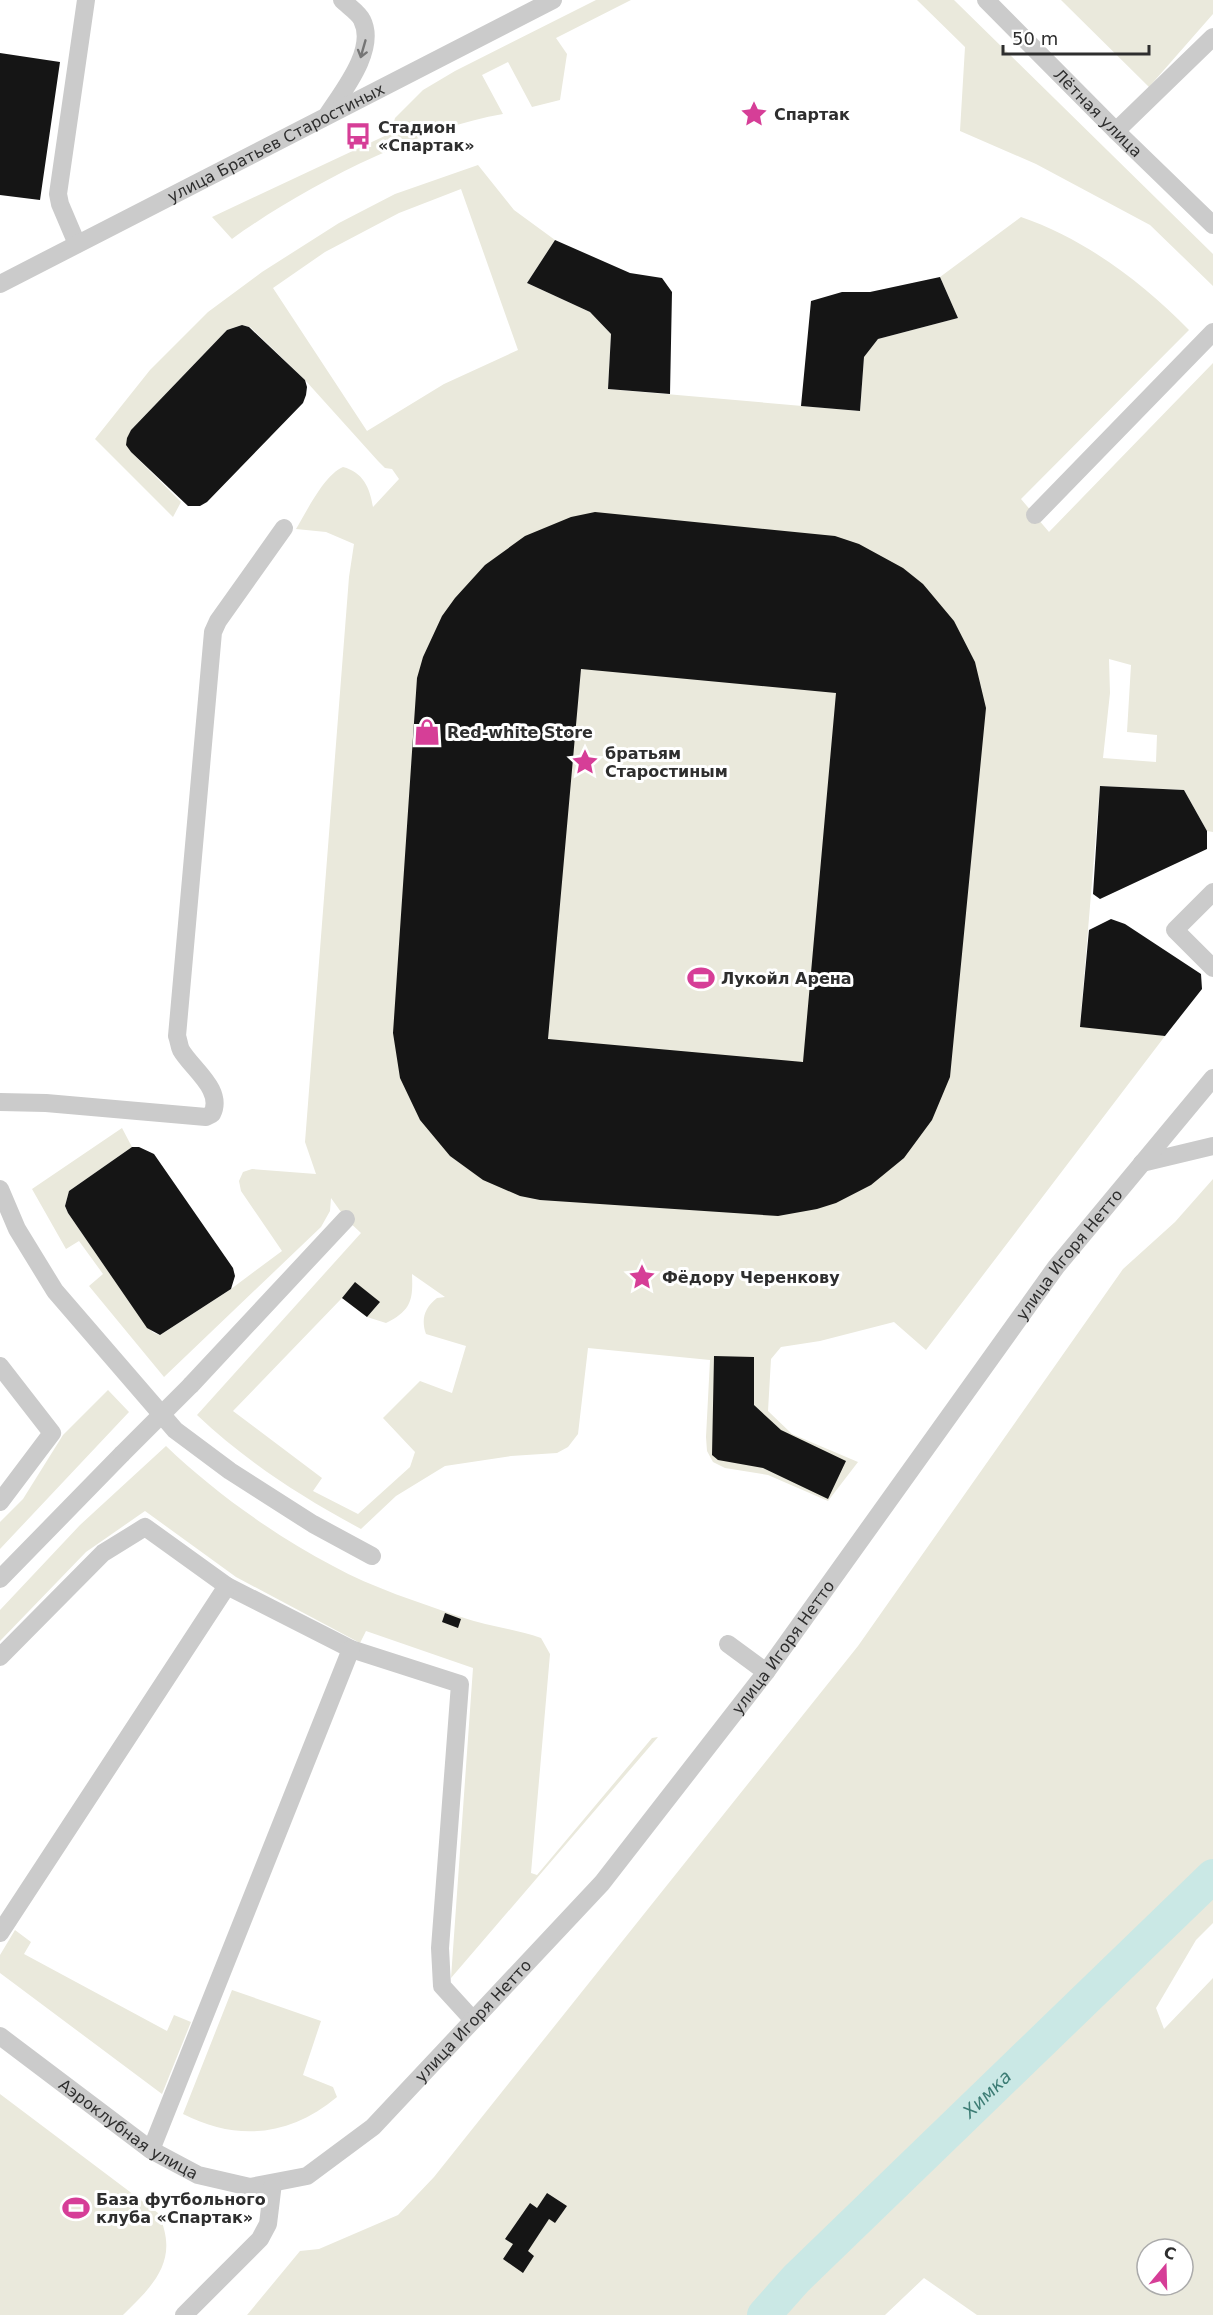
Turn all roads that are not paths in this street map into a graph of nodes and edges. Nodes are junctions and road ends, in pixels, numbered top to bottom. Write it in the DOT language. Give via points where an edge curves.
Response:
graph roads {
  1 [pos="86,0"];
  2 [pos="342,0"];
  3 [pos="554,0"];
  4 [pos="986,0"];
  5 [pos="1213,37"];
  6 [pos="326,117"];
  7 [pos="1116,131"];
  8 [pos="1213,225"];
  9 [pos="77,244"];
  10 [pos="0,284"];
  11 [pos="1213,332"];
  12 [pos="1035,515"];
  13 [pos="284,528"];
  14 [pos="1213,892"];
  15 [pos="1213,968"];
  16 [pos="1213,1078"];
  17 [pos="0,1101"];
  18 [pos="1213,1146"];
  19 [pos="1142,1163"];
  20 [pos="0,1189"];
  21 [pos="346,1219"];
  22 [pos="0,1366"];
  23 [pos="0,1502"];
  24 [pos="372,1556"];
  25 [pos="0,1579"];
  26 [pos="227,1586"];
  27 [pos="728,1644"];
  28 [pos="351,1649"];
  29 [pos="0,1657"];
  30 [pos="766,1672"];
  31 [pos="0,1933"];
  32 [pos="473,2020"];
  33 [pos="0,2036"];
  34 [pos="151,2150"];
  35 [pos="307,2176"];
  36 [pos="273,2182"];
  37 [pos="184,2315"];
  1 -- 9 [label="street" via="58,194"];
  2 -- 6 [label="street, one-way" via="362,20 366,41 356,70"];
  3 -- 6 [label="street, улица Братьев Старостиных"];
  4 -- 7 [label="street, Лётная улица"];
  5 -- 7 [label="street"];
  6 -- 9 [label="street, улица Братьев Старостиных"];
  7 -- 8 [label="street, Лётная улица"];
  9 -- 10 [label="street, улица Братьев Старостиных"];
  11 -- 12 [label="street"];
  13 -- 17 [label="street" via="213,632 177,1036 180,1049 210,1088 215,1109 212,1114 196,1116"];
  14 -- 15 [label="street" via="1175,930"];
  16 -- 19 [label="street, улица Игоря Нетто"];
  18 -- 19 [label="street"];
  19 -- 30 [label="street, улица Игоря Нетто" via="1056,1267"];
  20 -- 24 [label="street" via="16,1229 55,1291 176,1430 248,1483"];
  21 -- 25 [label="street, bridge" via="191,1385"];
  22 -- 23 [label="street" via="52,1433"];
  26 -- 28 [label="street"];
  26 -- 29 [label="street" via="145,1527 103,1553"];
  26 -- 31 [label="street"];
  27 -- 30 [label="street"];
  28 -- 32 [label="street" via="460,1684 440,1948 442,1986"];
  28 -- 34 [label="street"];
  30 -- 32 [label="street, улица Игоря Нетто" via="602,1883"];
  32 -- 35 [label="street, улица Игоря Нетто" via="373,2127"];
  33 -- 34 [label="street, Аэроклубная улица"];
  34 -- 36 [label="street, Аэроклубная улица" via="198,2175 250,2187"];
  35 -- 36 [label="street, Аэроклубная улица"];
  36 -- 37 [label="street" via="268,2224 260,2239"];
}
